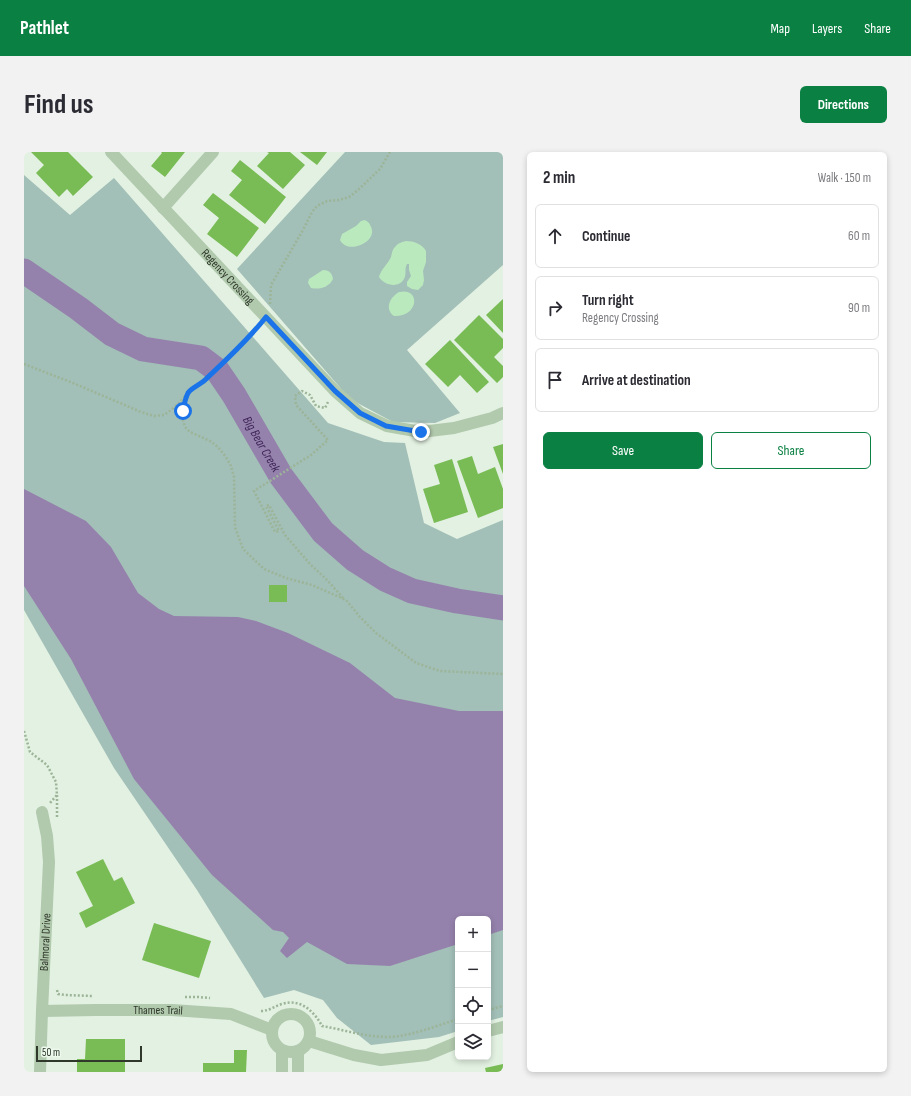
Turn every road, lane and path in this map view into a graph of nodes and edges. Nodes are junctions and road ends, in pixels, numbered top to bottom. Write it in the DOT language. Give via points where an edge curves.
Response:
graph roads {
  1 [pos="111,152"];
  2 [pos="213,152"];
  3 [pos="390,152"];
  4 [pos="163,208"];
  5 [pos="266,317"];
  6 [pos="24,364"];
  7 [pos="335,391"];
  8 [pos="188,394"];
  9 [pos="503,412"];
  10 [pos="346,600"];
  11 [pos="503,674"];
  12 [pos="24,731"];
  13 [pos="57,795"];
  14 [pos="42,812"];
  15 [pos="57,821"];
  16 [pos="57,988"];
  17 [pos="96,996"];
  18 [pos="184,997"];
  19 [pos="216,999"];
  20 [pos="503,1006"];
  21 [pos="491,1009"];
  22 [pos="42,1011"];
  23 [pos="258,1011"];
  24 [pos="455,1020"];
  25 [pos="503,1027"];
  26 [pos="272,1030"];
  27 [pos="491,1030"];
  28 [pos="309,1041"];
  29 [pos="455,1043"];
  30 [pos="282,1051"];
  31 [pos="298,1052"];
  32 [pos="40,1072"];
  33 [pos="282,1072"];
  34 [pos="298,1072"];
  1 -- 4 [label="street, Regency Crossing"];
  2 -- 4 [label="street"];
  3 -- 5 [label="path" via="380,169 349,197 317,206 312,212 271,285"];
  4 -- 5 [label="street, Regency Crossing"];
  5 -- 7 [label="street, Regency Crossing"];
  5 -- 8 [label="path" via="230,356"];
  6 -- 8 [label="path" via="154,416 164,415"];
  7 -- 9 [label="street, Regency Crossing" via="360,413 386,426 421,432 454,428 492,418"];
  7 -- 10 [label="path" via="325,408 316,406 310,395 302,391 295,396 296,405 328,440 311,455 254,491 275,532 279,531 266,506 269,505 285,535"];
  8 -- 10 [label="path" via="184,402 184,427 210,441 231,466 234,477 235,527 243,549 264,569 312,585"];
  10 -- 11 [label="path" via="376,633 416,663 440,671"];
  12 -- 13 [label="path" via="30,752 47,765 56,782"];
  13 -- 14 [label="path"];
  13 -- 15 [label="path"];
  14 -- 22 [label="street, Balmoral Drive" via="49,862"];
  16 -- 17 [label="path" via="58,994"];
  18 -- 19 [label="path"];
  20 -- 21 [label="path"];
  22 -- 26 [label="street, Thames Trail" via="172,1010 231,1014"];
  22 -- 32 [label="street, Balmoral Drive"];
  23 -- 24 [label="path" via="263,1012 283,1004 300,1004 317,1016 322,1026 388,1037 410,1034"];
  25 -- 27 [label="street"];
  26 -- 28 [label="street" via="278,1019 284,1015 296,1015 307,1022 310,1028"];
  26 -- 30 [label="street" via="273,1042"];
  28 -- 29 [label="street" via="354,1055 381,1060 427,1055"];
  28 -- 31 [label="street"];
  30 -- 31 [label="street"];
  30 -- 33 [label="street"];
  31 -- 34 [label="street"];
}
